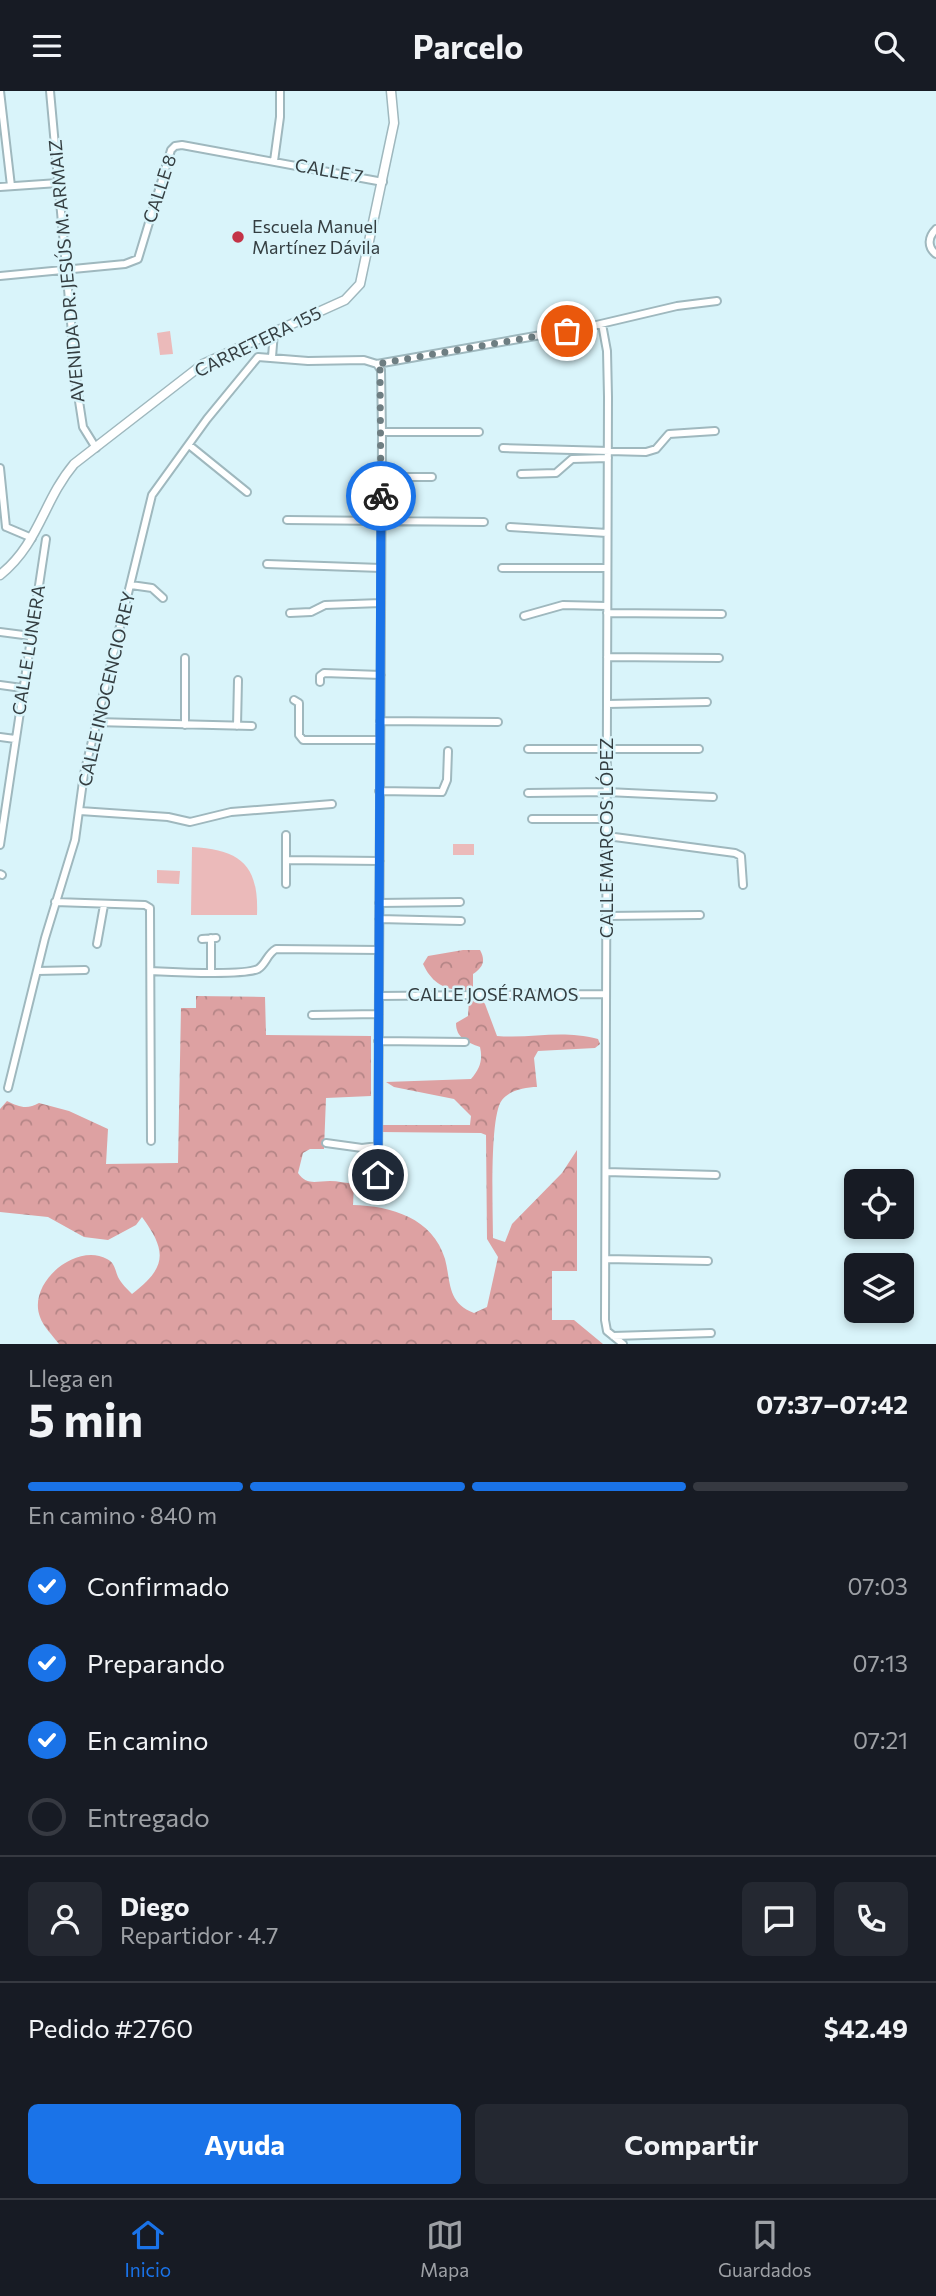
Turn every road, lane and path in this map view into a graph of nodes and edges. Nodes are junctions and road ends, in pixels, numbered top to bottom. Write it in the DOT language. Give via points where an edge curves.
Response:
graph roads {
  1 [pos="0,91"];
  2 [pos="50,91"];
  3 [pos="280,91"];
  4 [pos="391,91"];
  5 [pos="274,162"];
  6 [pos="383,181"];
  7 [pos="58,183"];
  8 [pos="11,186"];
  9 [pos="0,187"];
  10 [pos="935,230"];
  11 [pos="936,254"];
  12 [pos="66,270"];
  13 [pos="0,276"];
  14 [pos="717,301"];
  15 [pos="602,324"];
  16 [pos="274,332"];
  17 [pos="272,357"];
  18 [pos="377,364"];
  19 [pos="715,431"];
  20 [pos="382,432"];
  21 [pos="479,432"];
  22 [pos="189,445"];
  23 [pos="96,448"];
  24 [pos="503,449"];
  25 [pos="608,454"];
  26 [pos="0,468"];
  27 [pos="521,474"];
  28 [pos="381,477"];
  29 [pos="432,477"];
  30 [pos="247,492"];
  31 [pos="287,520"];
  32 [pos="381,521"];
  33 [pos="484,522"];
  34 [pos="510,527"];
  35 [pos="3,529"];
  36 [pos="607,533"];
  37 [pos="32,538"];
  38 [pos="46,539"];
  39 [pos="267,564"];
  40 [pos="381,568"];
  41 [pos="502,568"];
  42 [pos="607,568"];
  43 [pos="0,575"];
  44 [pos="131,585"];
  45 [pos="163,599"];
  46 [pos="381,603"];
  47 [pos="607,610"];
  48 [pos="290,613"];
  49 [pos="722,614"];
  50 [pos="524,616"];
  51 [pos="0,632"];
  52 [pos="31,636"];
  53 [pos="607,657"];
  54 [pos="185,658"];
  55 [pos="719,658"];
  56 [pos="380,674"];
  57 [pos="238,680"];
  58 [pos="320,682"];
  59 [pos="0,685"];
  60 [pos="22,688"];
  61 [pos="294,700"];
  62 [pos="707,702"];
  63 [pos="607,703"];
  64 [pos="380,721"];
  65 [pos="95,722"];
  66 [pos="498,722"];
  67 [pos="184,725"];
  68 [pos="237,726"];
  69 [pos="251,726"];
  70 [pos="0,737"];
  71 [pos="15,739"];
  72 [pos="380,740"];
  73 [pos="528,748"];
  74 [pos="607,749"];
  75 [pos="699,749"];
  76 [pos="448,751"];
  77 [pos="0,787"];
  78 [pos="8,788"];
  79 [pos="380,791"];
  80 [pos="607,792"];
  81 [pos="528,793"];
  82 [pos="713,797"];
  83 [pos="332,804"];
  84 [pos="80,811"];
  85 [pos="532,819"];
  86 [pos="607,819"];
  87 [pos="286,835"];
  88 [pos="607,836"];
  89 [pos="0,845"];
  90 [pos="286,860"];
  91 [pos="380,861"];
  92 [pos="286,884"];
  93 [pos="743,885"];
  94 [pos="55,902"];
  95 [pos="460,902"];
  96 [pos="379,903"];
  97 [pos="104,905"];
  98 [pos="700,915"];
  99 [pos="606,916"];
  100 [pos="379,919"];
  101 [pos="461,921"];
  102 [pos="202,939"];
  103 [pos="97,944"];
  104 [pos="379,950"];
  105 [pos="85,970"];
  106 [pos="37,971"];
  107 [pos="152,971"];
  108 [pos="211,973"];
  109 [pos="606,994"];
  110 [pos="379,996"];
  111 [pos="379,1014"];
  112 [pos="312,1015"];
  113 [pos="378,1041"];
  114 [pos="465,1042"];
  115 [pos="8,1088"];
  116 [pos="151,1141"];
  117 [pos="326,1143"];
  118 [pos="378,1146"];
  119 [pos="606,1172"];
  120 [pos="378,1175"];
  121 [pos="716,1175"];
  122 [pos="606,1259"];
  123 [pos="709,1261"];
  124 [pos="711,1333"];
  125 [pos="612,1336"];
  126 [pos="623,1344"];
  1 -- 8 [label="street"];
  2 -- 7 [label="street, AVENIDA DR. JESÚS M. ARMAIZ"];
  3 -- 5 [label="street"];
  4 -- 6 [label="street, CARRETERA 155" via="394,123"];
  5 -- 6 [label="street, CALLE 7"];
  5 -- 12 [label="street, CALLE 8" via="175,146 138,260"];
  6 -- 16 [label="street, CARRETERA 155" via="360,284 345,300"];
  7 -- 8 [label="street"];
  7 -- 12 [label="street, AVENIDA DR. JESÚS M. ARMAIZ"];
  8 -- 9 [label="street"];
  10 -- 11 [label="street" via="929,242"];
  12 -- 13 [label="street"];
  12 -- 23 [label="street, AVENIDA DR. JESÚS M. ARMAIZ" via="83,427"];
  14 -- 15 [label="street"];
  15 -- 18 [label="street"];
  15 -- 25 [label="street, CALLE MARCOS LÓPEZ" via="607,351"];
  16 -- 17 [label="street"];
  16 -- 23 [label="street, CARRETERA 155" via="203,364"];
  17 -- 18 [label="street"];
  17 -- 22 [label="street, CALLE INOCENCIO REY" via="258,357"];
  18 -- 20 [label="street"];
  19 -- 25 [label="street" via="669,433 656,449"];
  20 -- 21 [label="street"];
  20 -- 28 [label="street"];
  22 -- 30 [label="street"];
  22 -- 44 [label="street, CALLE INOCENCIO REY" via="152,495"];
  23 -- 37 [label="street, CARRETERA 155" via="65,475"];
  24 -- 25 [label="street"];
  25 -- 27 [label="street" via="572,459 556,473"];
  25 -- 36 [label="street, CALLE MARCOS LÓPEZ"];
  26 -- 35 [label="street"];
  28 -- 29 [label="street"];
  28 -- 32 [label="street"];
  31 -- 32 [label="street"];
  32 -- 33 [label="street"];
  32 -- 40 [label="street"];
  34 -- 36 [label="street"];
  35 -- 37 [label="street"];
  36 -- 42 [label="street, CALLE MARCOS LÓPEZ"];
  37 -- 43 [label="street, CARRETERA 155"];
  38 -- 52 [label="street, CALLE LUNERA"];
  39 -- 40 [label="street"];
  40 -- 46 [label="street"];
  41 -- 42 [label="street"];
  42 -- 47 [label="street, CALLE MARCOS LÓPEZ"];
  44 -- 45 [label="street" via="152,588"];
  44 -- 65 [label="street, CALLE INOCENCIO REY"];
  46 -- 48 [label="street" via="325,605 311,612"];
  46 -- 56 [label="street"];
  47 -- 49 [label="street"];
  47 -- 50 [label="street" via="563,605"];
  47 -- 53 [label="street, CALLE MARCOS LÓPEZ"];
  51 -- 52 [label="street"];
  52 -- 60 [label="street, CALLE LUNERA"];
  53 -- 55 [label="street"];
  53 -- 63 [label="street, CALLE MARCOS LÓPEZ"];
  54 -- 67 [label="street"];
  56 -- 58 [label="street" via="324,673"];
  56 -- 64 [label="street"];
  57 -- 68 [label="street"];
  59 -- 60 [label="street"];
  60 -- 71 [label="street, CALLE LUNERA"];
  61 -- 72 [label="street" via="299,703 303,740"];
  62 -- 63 [label="street"];
  63 -- 74 [label="street, CALLE MARCOS LÓPEZ"];
  64 -- 66 [label="street"];
  64 -- 72 [label="street"];
  65 -- 67 [label="street"];
  65 -- 84 [label="street, CALLE INOCENCIO REY"];
  67 -- 68 [label="street"];
  68 -- 69 [label="street"];
  70 -- 71 [label="street"];
  71 -- 78 [label="street, CALLE LUNERA"];
  72 -- 79 [label="street"];
  73 -- 74 [label="street"];
  74 -- 75 [label="street"];
  74 -- 80 [label="street, CALLE MARCOS LÓPEZ"];
  76 -- 79 [label="street" via="442,792"];
  77 -- 78 [label="street"];
  78 -- 89 [label="street, CALLE LUNERA"];
  79 -- 91 [label="street"];
  80 -- 81 [label="street"];
  80 -- 82 [label="street"];
  80 -- 86 [label="street, CALLE MARCOS LÓPEZ"];
  83 -- 84 [label="street" via="232,812 190,822"];
  84 -- 94 [label="street, CALLE INOCENCIO REY"];
  85 -- 86 [label="street"];
  86 -- 88 [label="street, CALLE MARCOS LÓPEZ"];
  87 -- 90 [label="street"];
  88 -- 93 [label="street" via="735,853 741,856"];
  88 -- 99 [label="street, CALLE MARCOS LÓPEZ"];
  90 -- 91 [label="street"];
  90 -- 92 [label="street"];
  91 -- 96 [label="street"];
  94 -- 97 [label="street"];
  94 -- 106 [label="street, CALLE INOCENCIO REY"];
  95 -- 96 [label="street"];
  96 -- 100 [label="street"];
  97 -- 103 [label="street"];
  97 -- 107 [label="street" via="150,908"];
  98 -- 99 [label="street"];
  99 -- 109 [label="street, CALLE MARCOS LÓPEZ"];
  100 -- 101 [label="street"];
  100 -- 104 [label="street"];
  102 -- 108 [label="street" via="214,938"];
  104 -- 108 [label="street" via="276,949 256,970"];
  104 -- 110 [label="street"];
  105 -- 106 [label="street"];
  106 -- 115 [label="street, CALLE INOCENCIO REY"];
  107 -- 108 [label="street"];
  107 -- 116 [label="street"];
  109 -- 110 [label="street, CALLE JOSÉ RAMOS"];
  109 -- 119 [label="street, CALLE MARCOS LÓPEZ"];
  110 -- 111 [label="street"];
  111 -- 112 [label="street"];
  111 -- 113 [label="street"];
  113 -- 114 [label="street"];
  113 -- 118 [label="street"];
  117 -- 118 [label="street" via="362,1149"];
  118 -- 120 [label="street"];
  119 -- 121 [label="street"];
  119 -- 122 [label="street, CALLE MARCOS LÓPEZ"];
  122 -- 123 [label="street"];
  122 -- 125 [label="street, CALLE MARCOS LÓPEZ" via="606,1320"];
  124 -- 125 [label="street"];
  125 -- 126 [label="street"];
}
